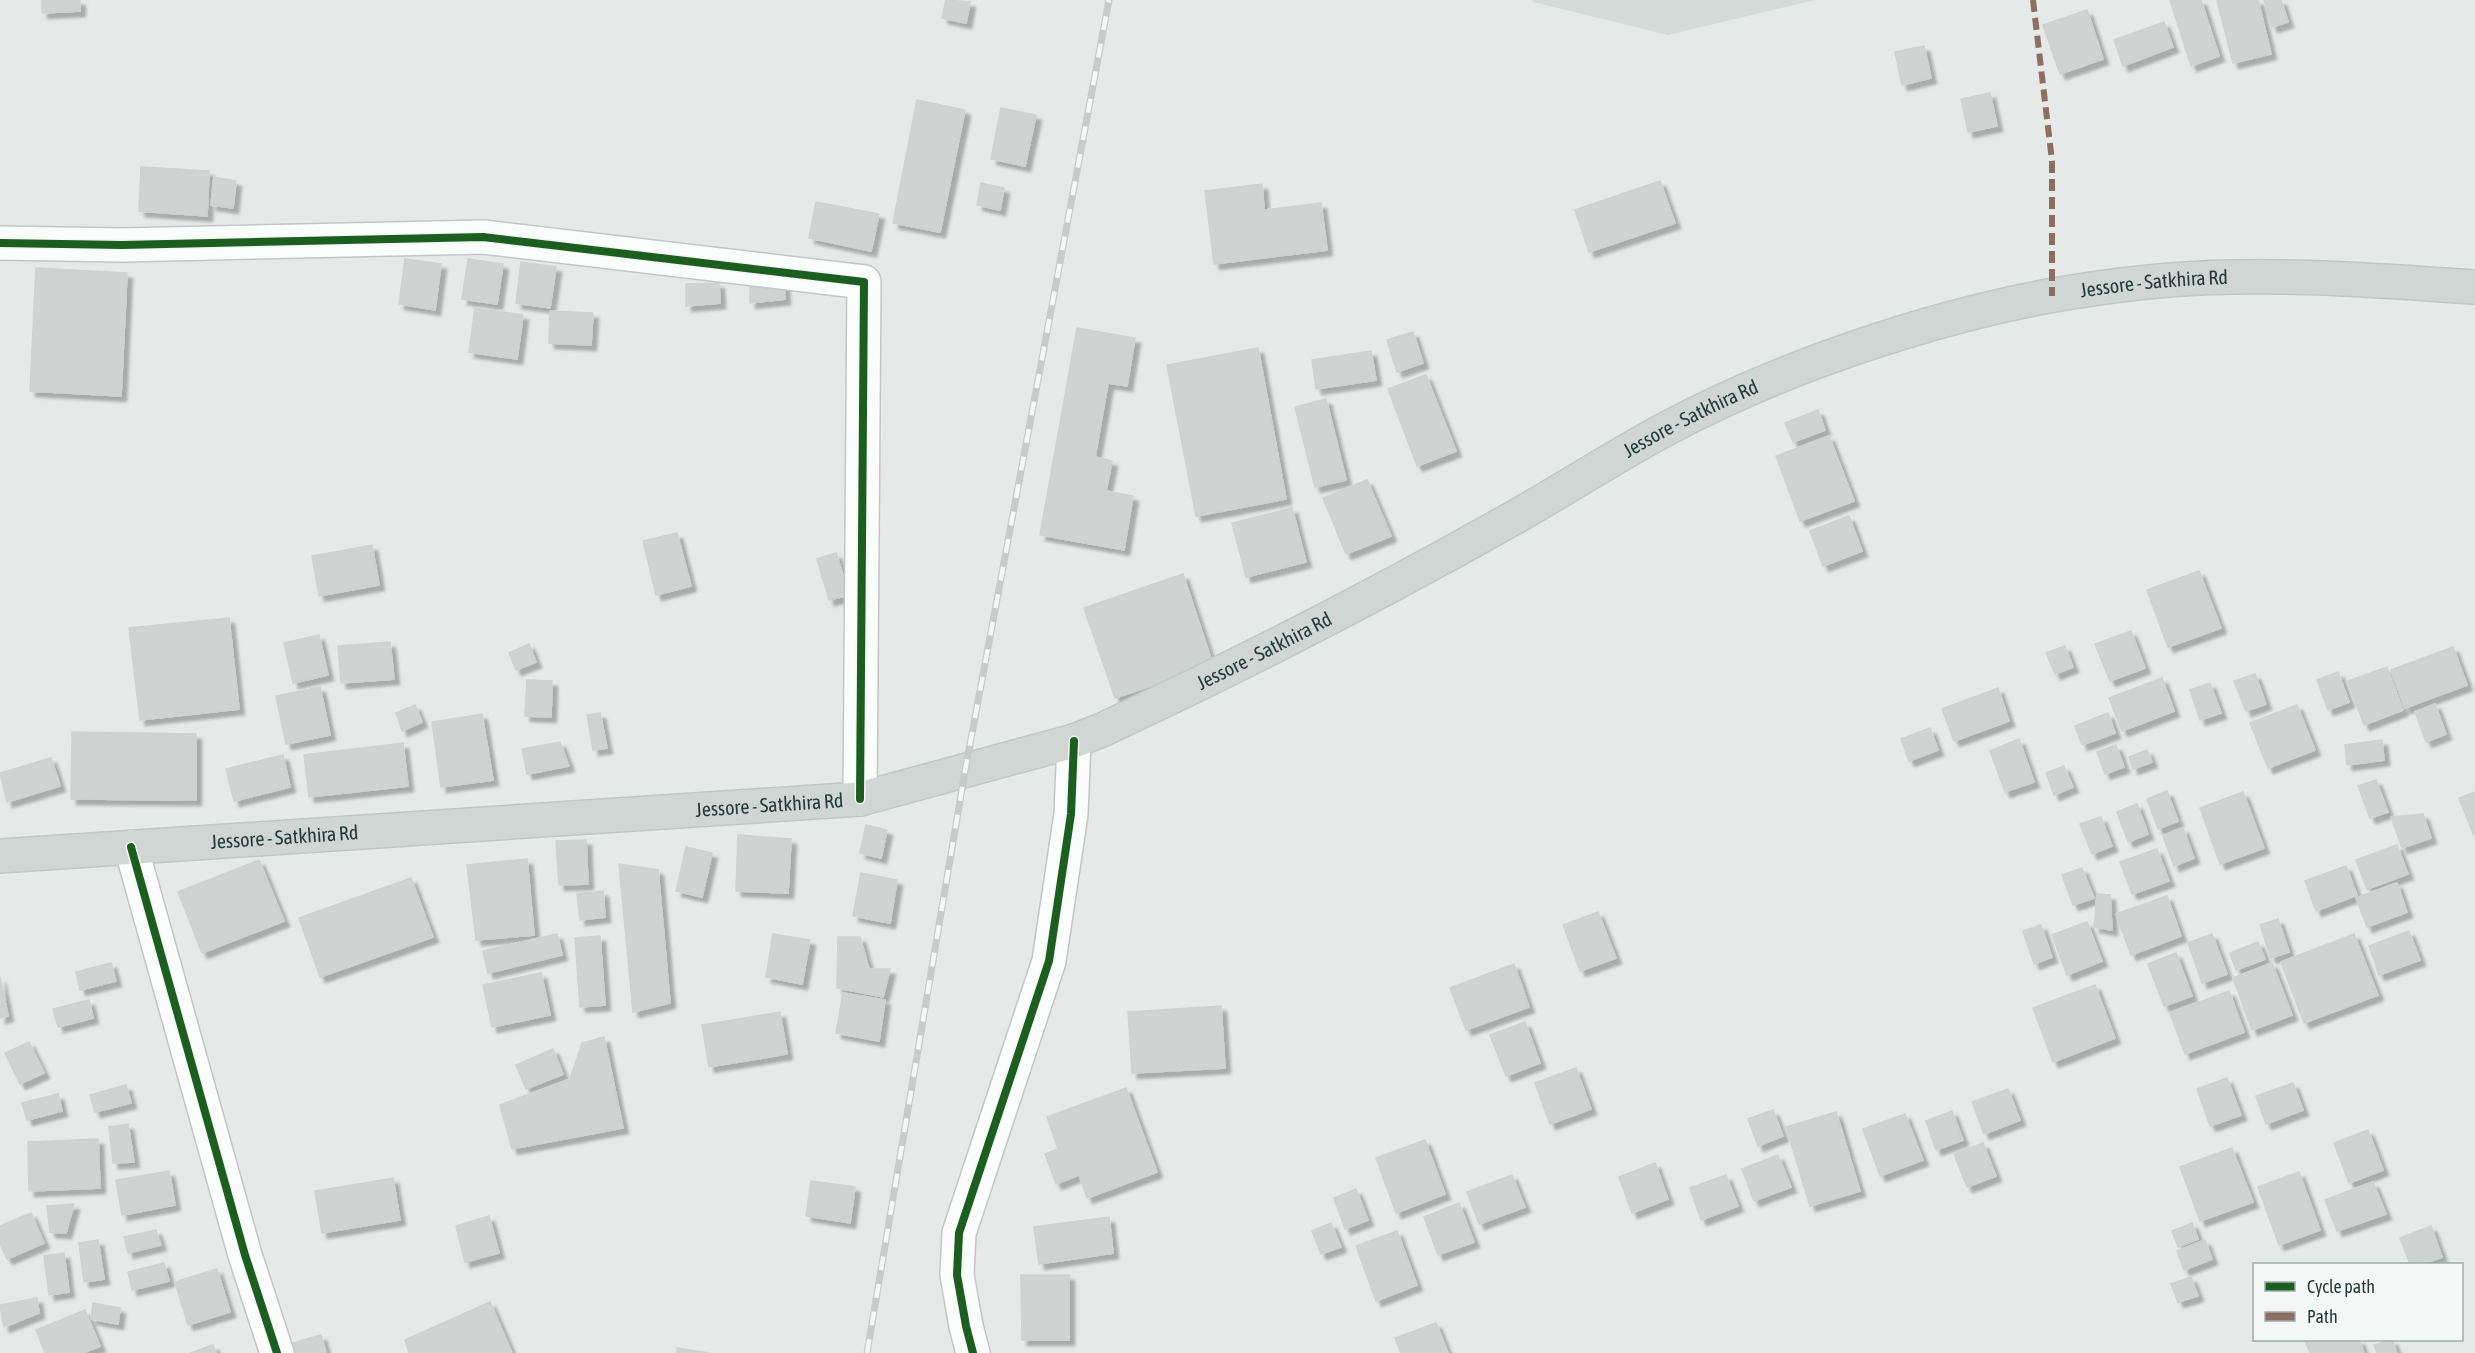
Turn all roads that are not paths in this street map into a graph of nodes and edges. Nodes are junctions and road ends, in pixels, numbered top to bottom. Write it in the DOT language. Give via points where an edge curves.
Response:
graph roads {
  1 [pos="0,243"];
  2 [pos="2475,287"];
  3 [pos="1074,741"];
  4 [pos="860,799"];
  5 [pos="131,847"];
  6 [pos="0,856"];
  7 [pos="277,1353"];
  8 [pos="973,1353"];
  1 -- 4 [label="street" via="122,245 483,237 864,282"];
  2 -- 3 [label="main road, Jessore - Satkhira Rd" via="2231,277 2136,283 1970,314 1872,342 1766,382 1665,429 1517,516 1287,641"];
  3 -- 4 [label="main road, Jessore - Satkhira Rd"];
  3 -- 8 [label="street" via="1071,814 1049,961 959,1233 957,1275"];
  4 -- 5 [label="main road, Jessore - Satkhira Rd"];
  5 -- 6 [label="main road, Jessore - Satkhira Rd"];
  5 -- 7 [label="street" via="245,1255"];
}
